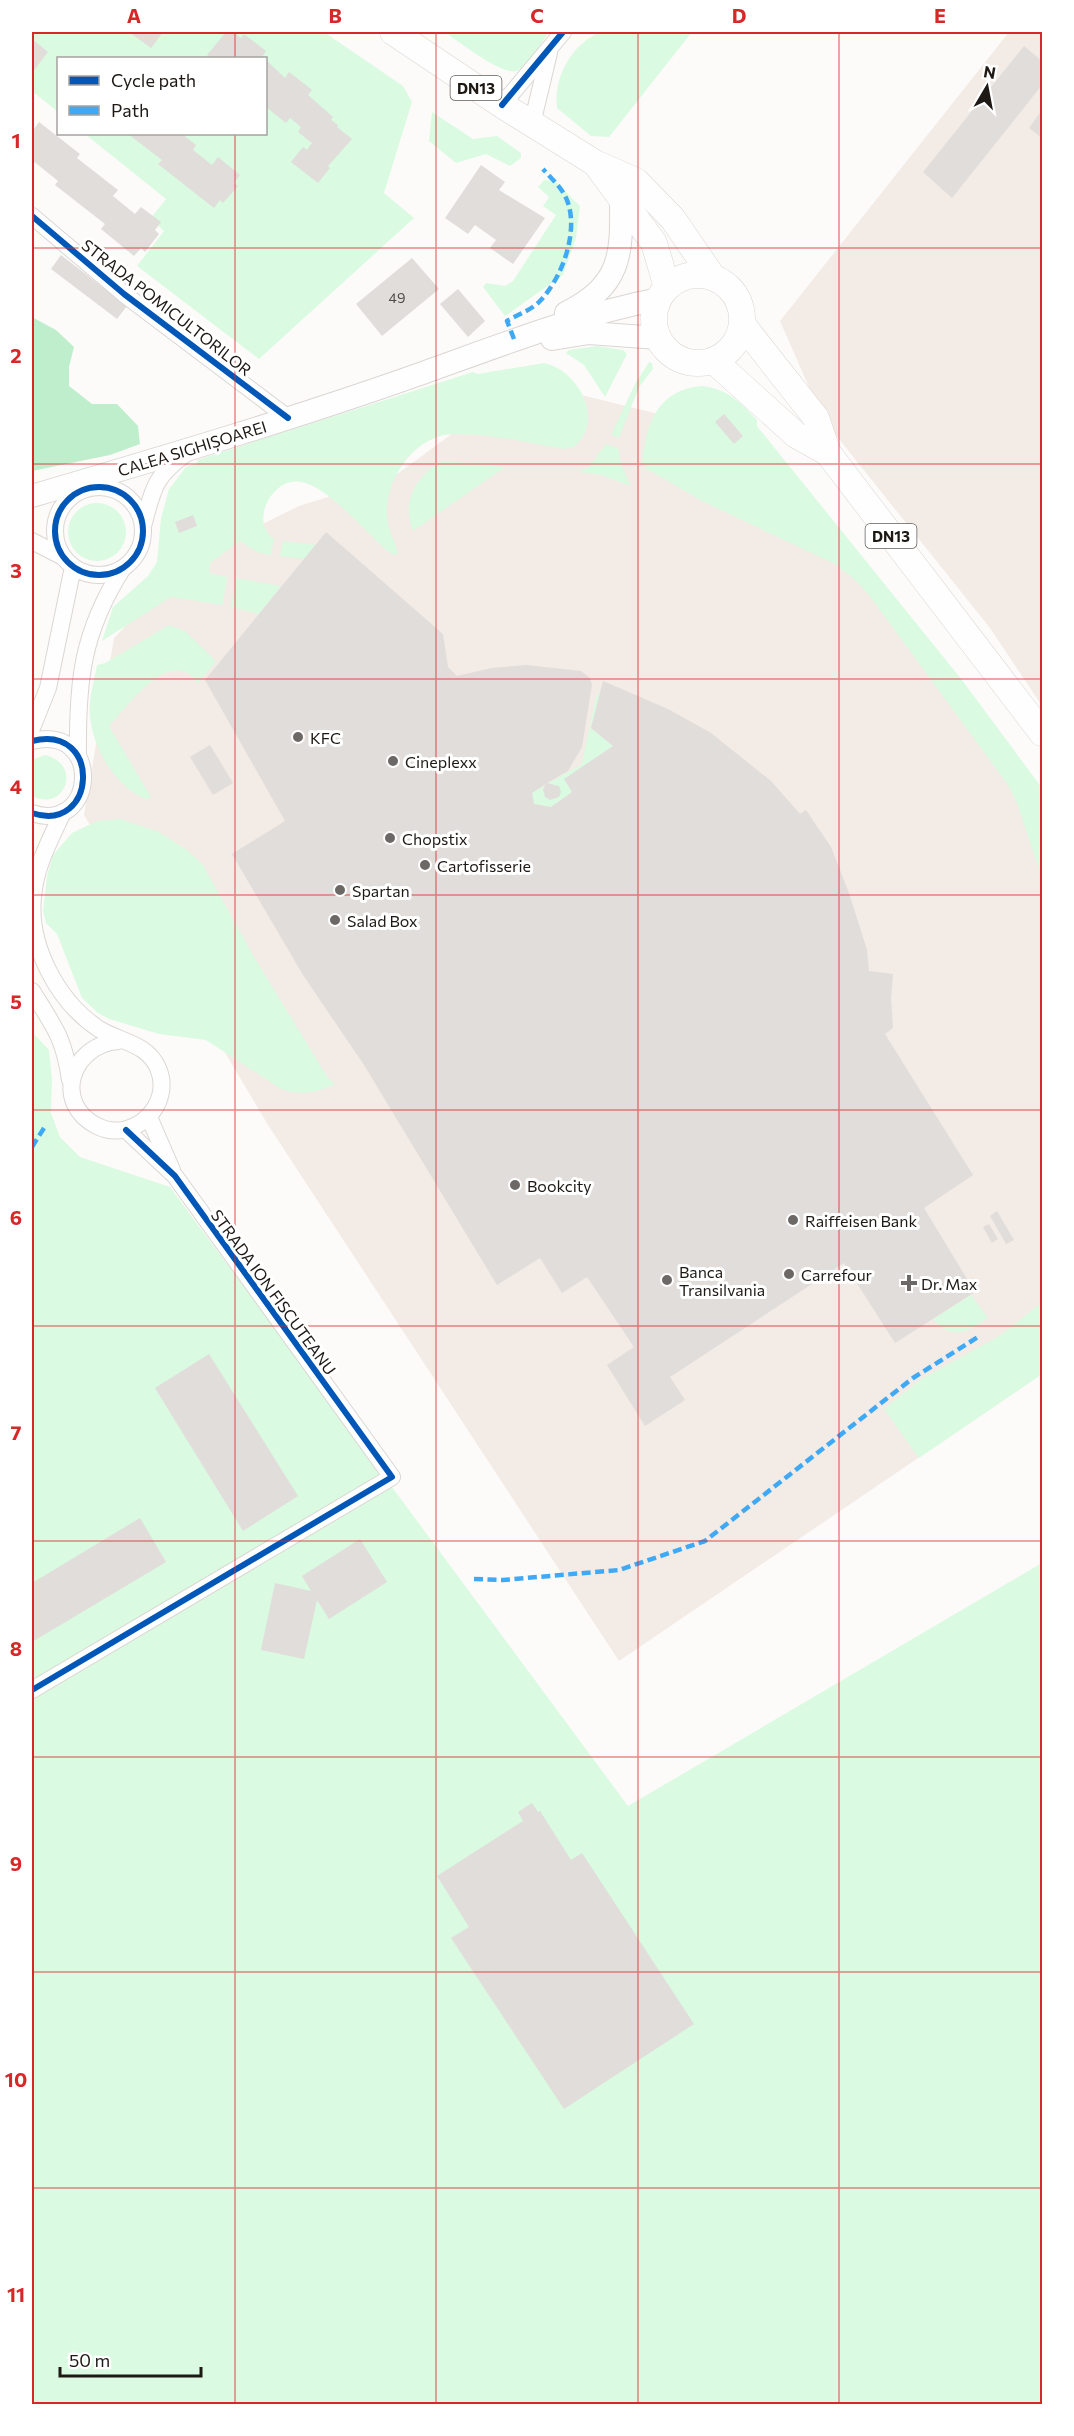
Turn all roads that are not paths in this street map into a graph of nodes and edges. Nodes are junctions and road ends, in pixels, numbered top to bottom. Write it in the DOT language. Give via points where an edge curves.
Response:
graph roads {
  1 [pos="393,32"];
  2 [pos="563,32"];
  3 [pos="550,49"];
  4 [pos="502,105"];
  5 [pos="532,124"];
  6 [pos="595,163"];
  7 [pos="621,200"];
  8 [pos="32,216"];
  9 [pos="712,276"];
  10 [pos="663,293"];
  11 [pos="742,324"];
  12 [pos="658,338"];
  13 [pos="489,351"];
  14 [pos="714,361"];
  15 [pos="288,418"];
  16 [pos="192,449"];
  17 [pos="828,453"];
  18 [pos="88,484"];
  19 [pos="32,496"];
  20 [pos="143,527"];
  21 [pos="32,541"];
  22 [pos="68,562"];
  23 [pos="123,568"];
  24 [pos="32,728"];
  25 [pos="1042,733"];
  26 [pos="32,741"];
  27 [pos="78,756"];
  28 [pos="63,812"];
  29 [pos="32,813"];
  30 [pos="32,992"];
  31 [pos="118,1041"];
  32 [pos="71,1085"];
  33 [pos="149,1117"];
  34 [pos="126,1130"];
  35 [pos="175,1176"];
  36 [pos="32,1690"];
  1 -- 4 [label="main road, DN13"];
  2 -- 3 [label="street"];
  3 -- 4 [label="street"];
  3 -- 5 [label="street"];
  4 -- 5 [label="main road, DN13"];
  5 -- 6 [label="main road, DN13"];
  6 -- 7 [label="main road, DN13"];
  6 -- 9 [label="main road, DN13" via="636,181 673,219"];
  7 -- 10 [label="main road, DN13" via="654,243"];
  7 -- 13 [label="main road" via="620,257 610,279 572,310"];
  8 -- 15 [label="street, STRADA POMICULTORILOR" via="124,294"];
  9 -- 10 [label="main road" via="680,278"];
  9 -- 11 [label="main road, DN13" via="735,295"];
  10 -- 12 [label="main road, DN13" via="654,325"];
  10 -- 13 [label="main road, CALEA SIGHIȘOAREI" via="597,311"];
  11 -- 14 [label="main road" via="734,346"];
  11 -- 17 [label="main road, DN13" via="816,418"];
  12 -- 13 [label="main road, CALEA SIGHIȘOAREI" via="589,333"];
  12 -- 14 [label="main road" via="675,357 700,364"];
  13 -- 15 [label="main road, CALEA SIGHIȘOAREI"];
  14 -- 17 [label="main road, DN13" via="796,435"];
  15 -- 16 [label="main road, CALEA SIGHIȘOAREI"];
  16 -- 18 [label="main road, CALEA SIGHIȘOAREI"];
  16 -- 20 [label="street" via="164,470 153,491"];
  17 -- 25 [label="main road, DN13"];
  18 -- 19 [label="main road, CALEA SIGHIȘOAREI"];
  18 -- 20 [label="street" via="124,495 137,509"];
  18 -- 22 [label="street" via="67,500 56,521 57,546"];
  20 -- 23 [label="street" via="139,550"];
  21 -- 22 [label="street"];
  22 -- 23 [label="street" via="98,575"];
  22 -- 24 [label="street" via="48,688"];
  23 -- 27 [label="street" via="95,617 85,651 77,704"];
  26 -- 27 [label="street" via="57,741"];
  27 -- 28 [label="street" via="84,780 81,793"];
  28 -- 29 [label="street"];
  28 -- 31 [label="street" via="37,876 33,926 45,966 67,999 97,1028"];
  30 -- 32 [label="street" via="65,1048"];
  31 -- 32 [label="street" via="106,1042 85,1053"];
  31 -- 33 [label="street" via="142,1049 158,1069 161,1094"];
  32 -- 34 [label="street" via="79,1110 88,1120 113,1131"];
  33 -- 34 [label="street"];
  33 -- 35 [label="street, STRADA ION FISCUTEANU"];
  34 -- 35 [label="street, STRADA ION FISCUTEANU"];
  35 -- 36 [label="street, STRADA ION FISCUTEANU" via="392,1477"];
}
